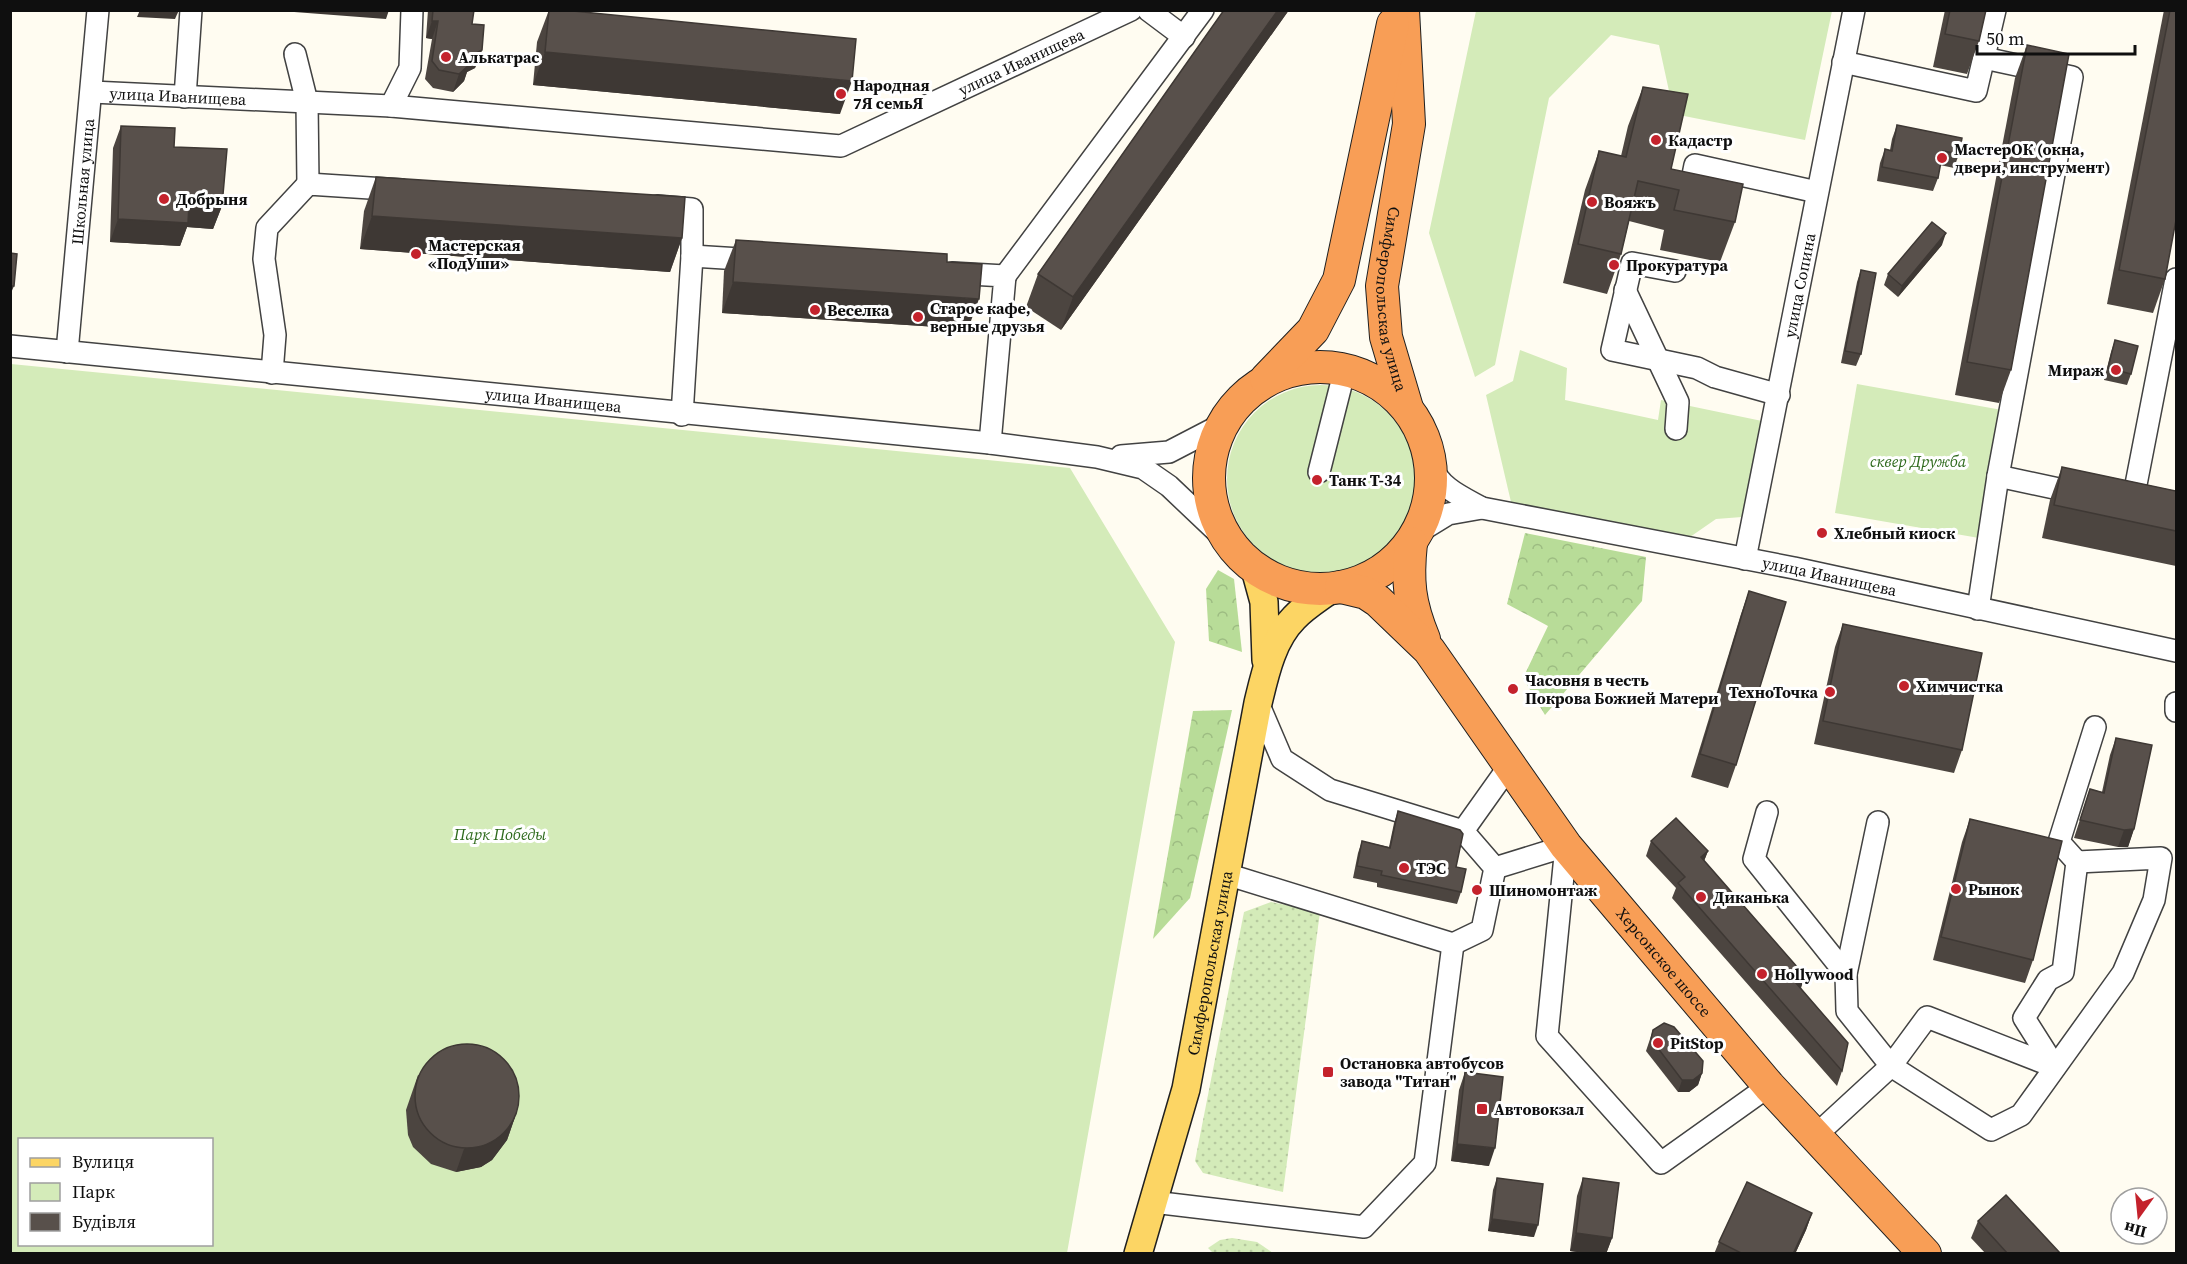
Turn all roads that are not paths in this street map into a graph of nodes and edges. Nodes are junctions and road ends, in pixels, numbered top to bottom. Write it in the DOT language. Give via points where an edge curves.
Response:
graph roads {
  1 [pos="98,10"];
  2 [pos="191,10"];
  3 [pos="412,10"];
  4 [pos="1131,10"];
  5 [pos="1148,10"];
  6 [pos="1203,10"];
  7 [pos="1396,10"];
  8 [pos="1403,10"];
  9 [pos="1854,10"];
  10 [pos="1995,10"];
  11 [pos="1184,37"];
  12 [pos="295,54"];
  13 [pos="1984,58"];
  14 [pos="1843,62"];
  15 [pos="92,92"];
  16 [pos="185,97"];
  17 [pos="307,102"];
  18 [pos="391,106"];
  19 [pos="308,184"];
  20 [pos="1691,185"];
  21 [pos="424,192"];
  22 [pos="1817,192"];
  23 [pos="634,205"];
  24 [pos="692,256"];
  25 [pos="773,261"];
  26 [pos="1675,271"];
  27 [pos="936,272"];
  28 [pos="1005,276"];
  29 [pos="2176,279"];
  30 [pos="1625,290"];
  31 [pos="10,346"];
  32 [pos="68,352"];
  33 [pos="1658,360"];
  34 [pos="1345,369"];
  35 [pos="273,373"];
  36 [pos="1264,381"];
  37 [pos="1779,395"];
  38 [pos="1408,409"];
  39 [pos="682,414"];
  40 [pos="1221,425"];
  41 [pos="1676,429"];
  42 [pos="990,443"];
  43 [pos="1097,457"];
  44 [pos="1430,464"];
  45 [pos="1319,472"];
  46 [pos="1998,476"];
  47 [pos="2132,505"];
  48 [pos="1482,508"];
  49 [pos="2154,510"];
  50 [pos="1414,538"];
  51 [pos="1228,542"];
  52 [pos="1744,559"];
  53 [pos="1255,569"];
  54 [pos="1336,588"];
  55 [pos="1978,609"];
  56 [pos="1428,650"];
  57 [pos="2176,651"];
  58 [pos="1266,670"];
  59 [pos="1258,703"];
  60 [pos="2176,703"];
  61 [pos="2176,711"];
  62 [pos="2095,727"];
  63 [pos="1510,765"];
  64 [pos="1767,812"];
  65 [pos="1878,822"];
  66 [pos="1463,831"];
  67 [pos="1566,846"];
  68 [pos="2077,862"];
  69 [pos="1495,868"];
  70 [pos="1226,874"];
  71 [pos="1453,944"];
  72 [pos="1846,974"];
  73 [pos="1891,1066"];
  74 [pos="2055,1067"];
  75 [pos="1769,1086"];
  76 [pos="1815,1136"];
  77 [pos="1154,1202"];
  78 [pos="1904,1230"];
  79 [pos="1138,1254"];
  80 [pos="1925,1254"];
  81 [pos="1942,1254"];
  1 -- 15 [label="street, Школьная улица"];
  2 -- 16 [label="street"];
  3 -- 18 [label="street" via="410,68"];
  4 -- 18 [label="street, улица Иванищева" via="841,146"];
  5 -- 11 [label="street"];
  6 -- 11 [label="street"];
  7 -- 36 [label="highway" via="1339,279 1313,330"];
  8 -- 38 [label="highway, Симферопольская улица" via="1409,124 1382,286 1386,336"];
  9 -- 14 [label="street, улица Сопина"];
  10 -- 13 [label="street"];
  11 -- 28 [label="street"];
  12 -- 17 [label="street"];
  13 -- 14 [label="street" via="1976,91"];
  13 -- 46 [label="street" via="2072,77"];
  14 -- 22 [label="street, улица Сопина"];
  15 -- 16 [label="street, улица Иванищева"];
  15 -- 32 [label="street, Школьная улица"];
  16 -- 17 [label="street, улица Иванищева"];
  17 -- 18 [label="street, улица Иванищева"];
  17 -- 19 [label="street"];
  19 -- 21 [label="street"];
  19 -- 35 [label="street" via="267,228 264,259 275,336"];
  20 -- 22 [label="street" via="1695,165"];
  22 -- 37 [label="street, улица Сопина"];
  23 -- 24 [label="street" via="693,209"];
  24 -- 25 [label="street"];
  24 -- 39 [label="street"];
  26 -- 30 [label="street" via="1632,262"];
  27 -- 28 [label="street"];
  28 -- 42 [label="street"];
  29 -- 47 [label="street"];
  30 -- 33 [label="street"];
  30 -- 33 [label="street" via="1612,350"];
  31 -- 32 [label="street, улица Иванищева"];
  32 -- 35 [label="street, улица Иванищева"];
  33 -- 37 [label="street"];
  33 -- 41 [label="street" via="1678,402"];
  34 -- 36 [label="highway" via="1289,370"];
  34 -- 38 [label="highway" via="1369,378"];
  34 -- 45 [label="street"];
  35 -- 39 [label="street, улица Иванищева"];
  36 -- 40 [label="highway" via="1233,408"];
  37 -- 52 [label="street, улица Сопина"];
  38 -- 44 [label="highway" via="1423,435"];
  39 -- 42 [label="street, улица Иванищева"];
  40 -- 43 [label="street, улица Иванищева" via="1169,452"];
  40 -- 51 [label="highway" via="1210,454 1208,485 1214,515"];
  42 -- 43 [label="street, улица Иванищева"];
  43 -- 51 [label="street, улица Иванищева" via="1143,468 1169,486"];
  44 -- 48 [label="street, улица Иванищева" via="1437,479 1448,489"];
  44 -- 50 [label="highway" via="1431,488"];
  46 -- 47 [label="street"];
  46 -- 55 [label="street"];
  47 -- 49 [label="street"];
  48 -- 50 [label="street, улица Иванищева" via="1448,514"];
  48 -- 52 [label="street, улица Иванищева"];
  50 -- 54 [label="highway" via="1380,572"];
  50 -- 56 [label="highway, Херсонское шоссе" via="1408,588"];
  51 -- 53 [label="highway"];
  52 -- 55 [label="street, улица Иванищева"];
  53 -- 54 [label="highway" via="1278,582"];
  53 -- 58 [label="main road, Симферопольская улица" via="1264,602"];
  54 -- 56 [label="highway, Херсонское шоссе" via="1366,593 1378,601"];
  54 -- 58 [label="main road, Симферопольская улица" via="1294,618 1279,639"];
  55 -- 57 [label="street, улица Иванищева"];
  56 -- 63 [label="highway, Херсонское шоссе"];
  58 -- 59 [label="main road, Симферопольская улица"];
  59 -- 66 [label="street" via="1282,759 1330,790"];
  59 -- 70 [label="main road, Симферопольская улица"];
  60 -- 61 [label="street"];
  62 -- 68 [label="street" via="2059,842"];
  63 -- 66 [label="street"];
  63 -- 67 [label="highway, Херсонское шоссе"];
  64 -- 72 [label="street" via="1754,859"];
  65 -- 72 [label="street"];
  66 -- 69 [label="street"];
  67 -- 69 [label="street"];
  67 -- 75 [label="highway, Херсонское шоссе"];
  67 -- 75 [label="street" via="1547,1035 1661,1163"];
  68 -- 74 [label="street" via="2063,972 2048,980 2024,1018"];
  68 -- 74 [label="street" via="2161,858 2154,900 2123,973"];
  69 -- 71 [label="street" via="1482,930"];
  70 -- 71 [label="street"];
  70 -- 77 [label="main road, Симферопольская улица" via="1179,1119"];
  71 -- 77 [label="street" via="1425,1163 1364,1227"];
  72 -- 73 [label="street" via="1847,1011"];
  73 -- 74 [label="street" via="1927,1017"];
  73 -- 74 [label="street" via="1991,1130 2021,1115"];
  73 -- 76 [label="street"];
  75 -- 76 [label="highway, Херсонское шоссе"];
  76 -- 78 [label="highway, Херсонское шоссе"];
  77 -- 79 [label="main road, Симферопольская улица"];
  78 -- 80 [label="highway, Херсонское шоссе"];
  78 -- 81 [label="street"];
}
